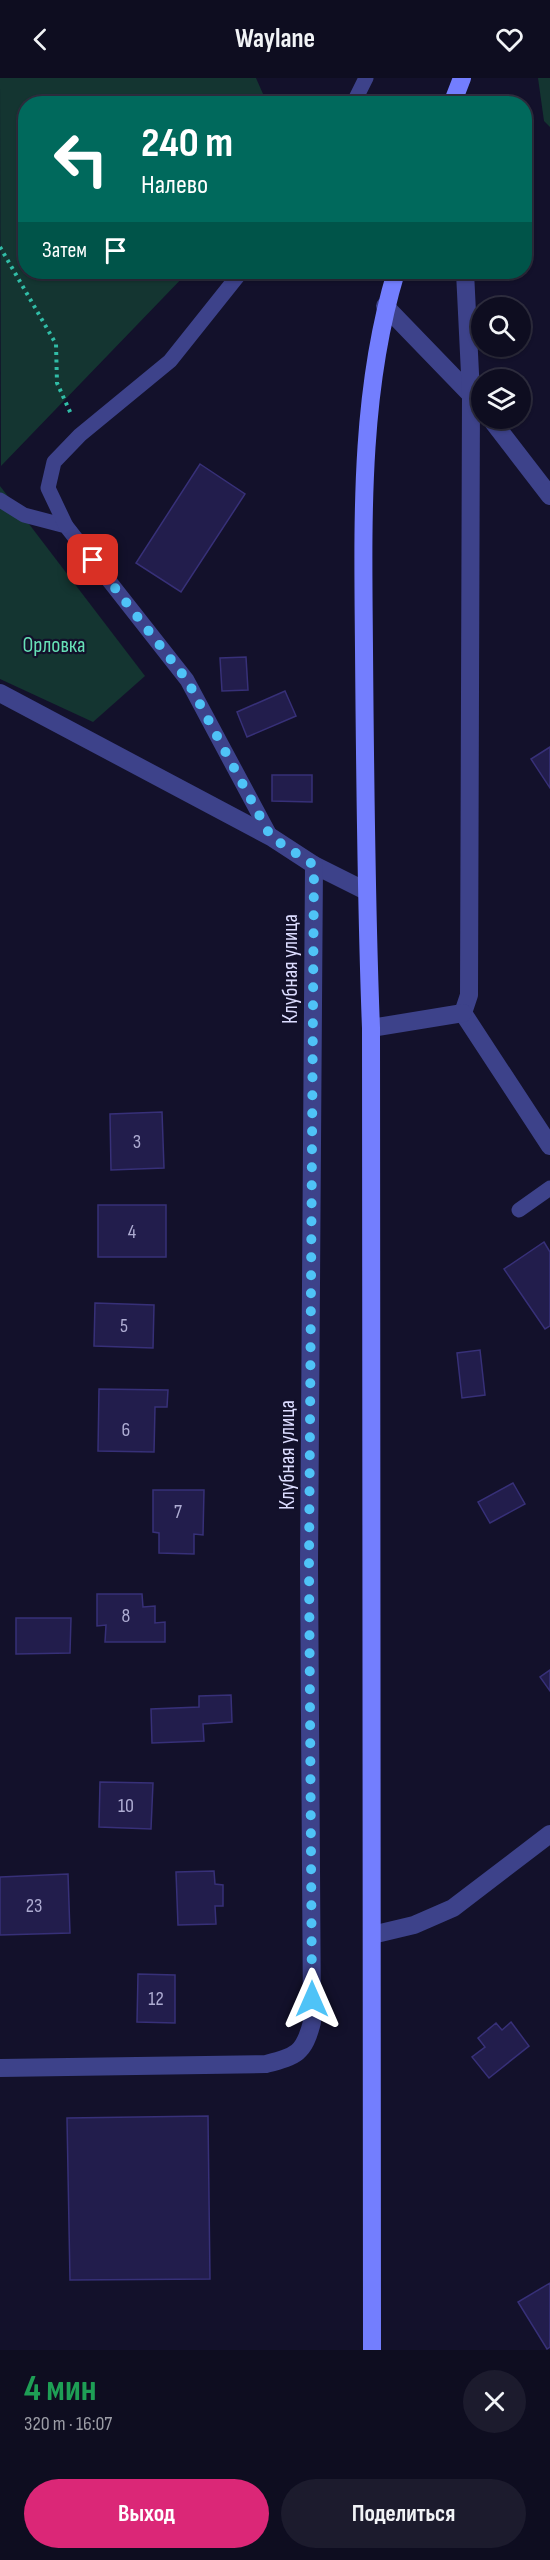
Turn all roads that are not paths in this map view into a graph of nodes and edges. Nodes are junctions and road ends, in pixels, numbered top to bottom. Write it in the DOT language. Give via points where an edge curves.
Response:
graph roads {
  1 [pos="366,78"];
  2 [pos="462,78"];
  3 [pos="357,96"];
  4 [pos="455,96"];
  5 [pos="235,279"];
  6 [pos="394,279"];
  7 [pos="466,279"];
  8 [pos="385,306"];
  9 [pos="473,369"];
  10 [pos="471,396"];
  11 [pos="476,429"];
  12 [pos="498,429"];
  13 [pos="550,496"];
  14 [pos="0,500"];
  15 [pos="66,526"];
  16 [pos="0,693"];
  17 [pos="271,837"];
  18 [pos="314,865"];
  19 [pos="366,891"];
  20 [pos="463,1013"];
  21 [pos="371,1028"];
  22 [pos="550,1146"];
  23 [pos="550,1188"];
  24 [pos="519,1210"];
  25 [pos="550,1834"];
  26 [pos="372,1935"];
  27 [pos="0,2068"];
  28 [pos="372,2350"];
  1 -- 3 [label="lane"];
  2 -- 4 [label="main road"];
  5 -- 15 [label="lane" via="170,361 80,435 54,462 48,488"];
  6 -- 8 [label="main road"];
  7 -- 9 [label="street"];
  8 -- 10 [label="street"];
  8 -- 19 [label="main road" via="372,379 363,506"];
  11 -- 20 [label="street" via="469,995"];
  12 -- 13 [label="street"];
  14 -- 15 [label="lane" via="24,515"];
  15 -- 17 [label="lane" via="187,680"];
  16 -- 17 [label="street"];
  17 -- 18 [label="street"];
  18 -- 19 [label="street"];
  18 -- 27 [label="street, Клубная улица" via="309,1564 312,2022 307,2044 293,2057 266,2064"];
  19 -- 21 [label="main road"];
  20 -- 21 [label="street"];
  20 -- 22 [label="street"];
  21 -- 26 [label="main road"];
  23 -- 24 [label="lane"];
  25 -- 26 [label="street" via="453,1908 414,1925"];
  26 -- 28 [label="main road"];
}
